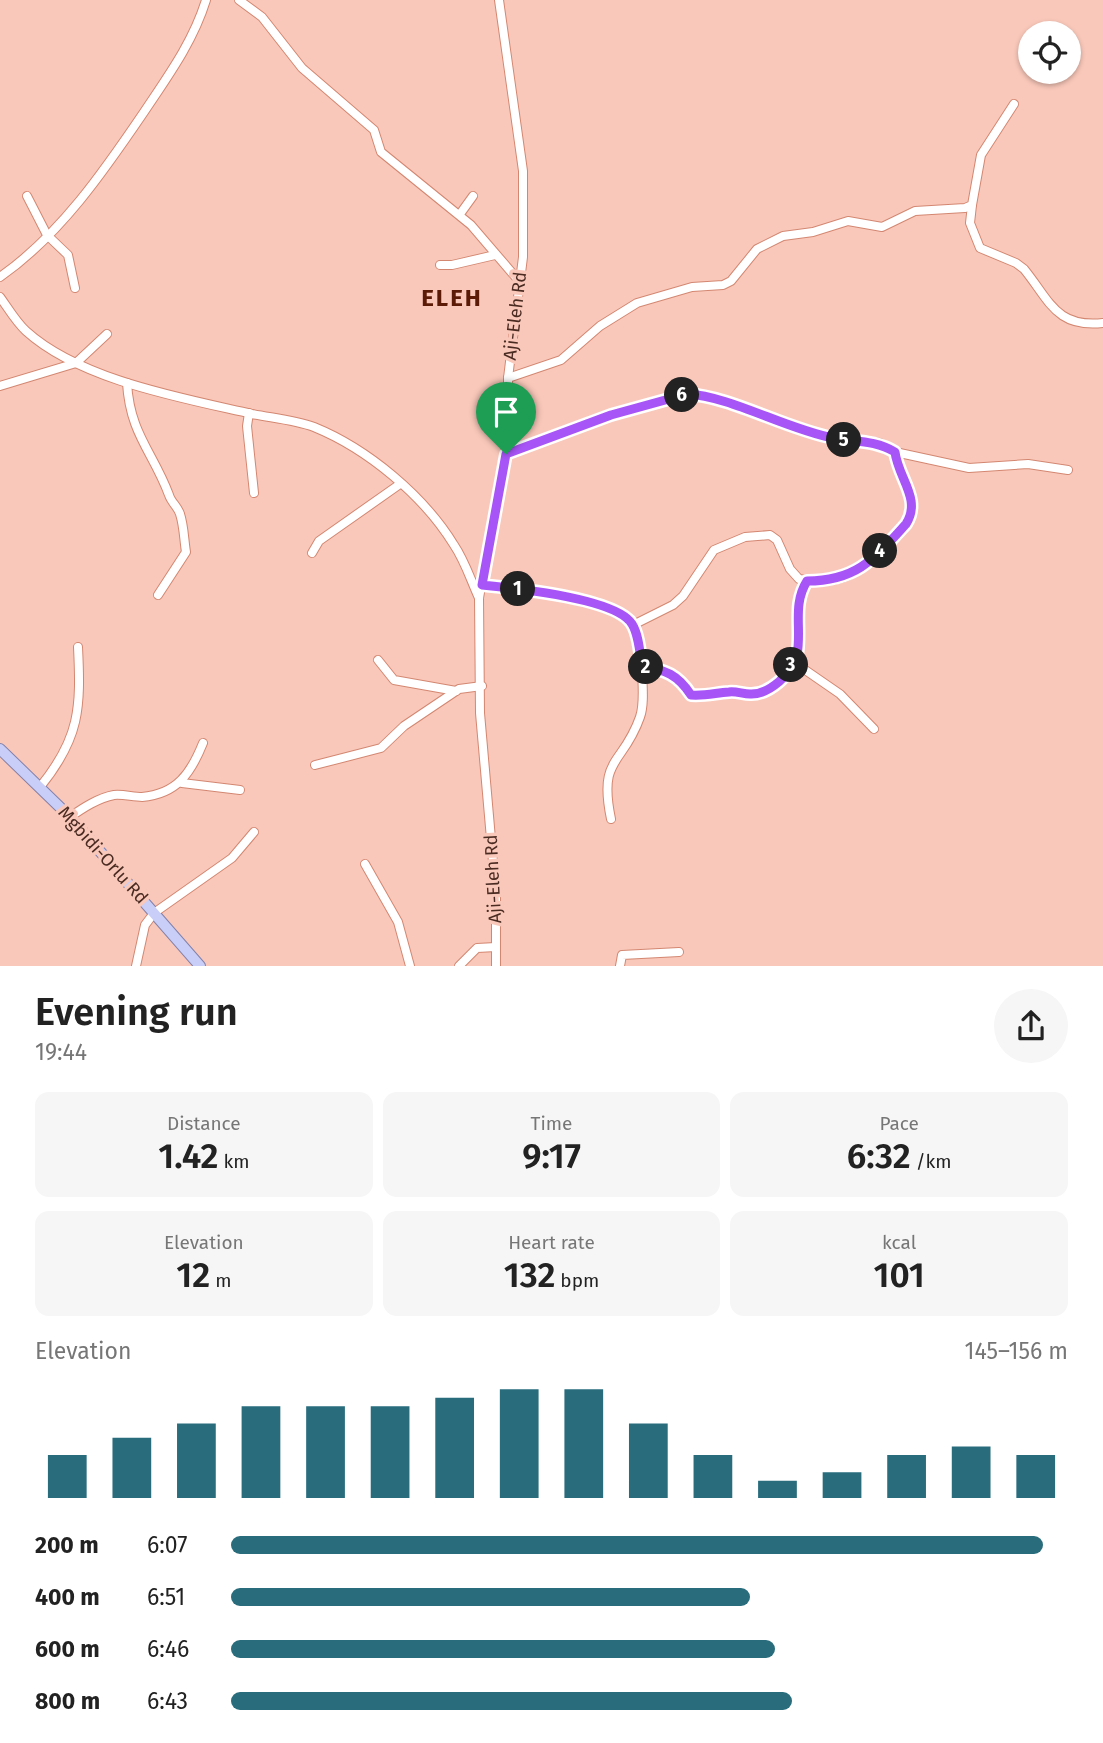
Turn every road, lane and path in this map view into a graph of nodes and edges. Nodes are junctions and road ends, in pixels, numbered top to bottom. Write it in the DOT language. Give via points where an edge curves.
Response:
graph roads {
  1 [pos="206,0"];
  2 [pos="239,0"];
  3 [pos="499,0"];
  4 [pos="1014,104"];
  5 [pos="27,196"];
  6 [pos="473,196"];
  7 [pos="972,205"];
  8 [pos="460,214"];
  9 [pos="47,235"];
  10 [pos="495,255"];
  11 [pos="440,265"];
  12 [pos="0,276"];
  13 [pos="519,281"];
  14 [pos="75,288"];
  15 [pos="0,297"];
  16 [pos="1103,323"];
  17 [pos="107,334"];
  18 [pos="76,363"];
  19 [pos="508,378"];
  20 [pos="127,383"];
  21 [pos="0,386"];
  22 [pos="249,413"];
  23 [pos="895,452"];
  24 [pos="506,454"];
  25 [pos="1068,470"];
  26 [pos="400,484"];
  27 [pos="254,493"];
  28 [pos="312,553"];
  29 [pos="807,581"];
  30 [pos="482,585"];
  31 [pos="158,594"];
  32 [pos="479,598"];
  33 [pos="633,625"];
  34 [pos="78,648"];
  35 [pos="797,656"];
  36 [pos="378,660"];
  37 [pos="642,667"];
  38 [pos="482,686"];
  39 [pos="456,691"];
  40 [pos="874,729"];
  41 [pos="203,743"];
  42 [pos="0,749"];
  43 [pos="315,765"];
  44 [pos="182,783"];
  45 [pos="40,787"];
  46 [pos="240,790"];
  47 [pos="70,817"];
  48 [pos="611,819"];
  49 [pos="254,832"];
  50 [pos="365,864"];
  51 [pos="154,913"];
  52 [pos="496,947"];
  53 [pos="679,952"];
  54 [pos="136,966"];
  55 [pos="200,966"];
  56 [pos="410,966"];
  57 [pos="459,966"];
  58 [pos="496,966"];
  59 [pos="620,966"];
  1 -- 9 [label="street" via="178,63 100,176"];
  2 -- 8 [label="street" via="262,17 302,68 374,130 381,152"];
  3 -- 13 [label="street, Aji-Eleh Rd" via="523,171"];
  4 -- 7 [label="street" via="981,155"];
  5 -- 9 [label="street"];
  6 -- 8 [label="street"];
  7 -- 16 [label="street" via="970,223 979,247 1024,269 1064,319"];
  7 -- 19 [label="street" via="915,211 882,227 849,221 783,236 757,249 731,281 637,303 600,326 561,360"];
  8 -- 10 [label="street"];
  9 -- 12 [label="street"];
  9 -- 14 [label="street" via="68,255"];
  10 -- 11 [label="street"];
  10 -- 13 [label="street"];
  13 -- 19 [label="street, Aji-Eleh Rd"];
  15 -- 18 [label="street" via="24,330"];
  17 -- 18 [label="street"];
  18 -- 20 [label="street"];
  18 -- 21 [label="street"];
  19 -- 24 [label="street, Aji-Eleh Rd"];
  20 -- 22 [label="street"];
  20 -- 31 [label="street" via="128,410 150,461 165,478 169,498 180,511 186,552"];
  22 -- 26 [label="street" via="313,427 360,453"];
  22 -- 27 [label="street"];
  23 -- 24 [label="street" via="880,443 828,437 709,397 687,394 611,415"];
  23 -- 25 [label="street" via="969,468 1028,464"];
  23 -- 29 [label="street" via="913,502 906,524 859,570 843,578"];
  24 -- 30 [label="street, Aji-Eleh Rd"];
  26 -- 28 [label="street" via="319,541"];
  26 -- 32 [label="street" via="455,546"];
  29 -- 33 [label="street" via="790,569 785,553 770,535 745,537 714,550 673,605"];
  29 -- 35 [label="street" via="797,611"];
  30 -- 32 [label="street, Aji-Eleh Rd"];
  30 -- 33 [label="street" via="593,603"];
  32 -- 38 [label="street, Aji-Eleh Rd"];
  33 -- 37 [label="street"];
  34 -- 45 [label="street" via="80,703 73,733 62,760"];
  35 -- 37 [label="street" via="769,691 752,695 730,691 691,695 680,678 660,668"];
  35 -- 40 [label="street" via="802,670 840,694"];
  36 -- 39 [label="street" via="394,680"];
  37 -- 48 [label="street" via="641,716 608,772 606,796"];
  38 -- 39 [label="street"];
  38 -- 52 [label="street, Aji-Eleh Rd"];
  39 -- 43 [label="street" via="404,726 381,748"];
  41 -- 44 [label="street"];
  42 -- 45 [label="main road, Mgbidi-Orlu Rd"];
  44 -- 46 [label="street"];
  44 -- 47 [label="street" via="141,797 115,795"];
  45 -- 47 [label="main road, Mgbidi-Orlu Rd"];
  47 -- 51 [label="main road, Mgbidi-Orlu Rd"];
  49 -- 51 [label="street" via="232,858"];
  50 -- 56 [label="street" via="398,922"];
  51 -- 54 [label="street" via="145,925"];
  51 -- 55 [label="main road, Mgbidi-Orlu Rd"];
  52 -- 57 [label="street" via="478,948"];
  52 -- 58 [label="street, Aji-Eleh Rd"];
  53 -- 59 [label="street" via="622,955"];
}
